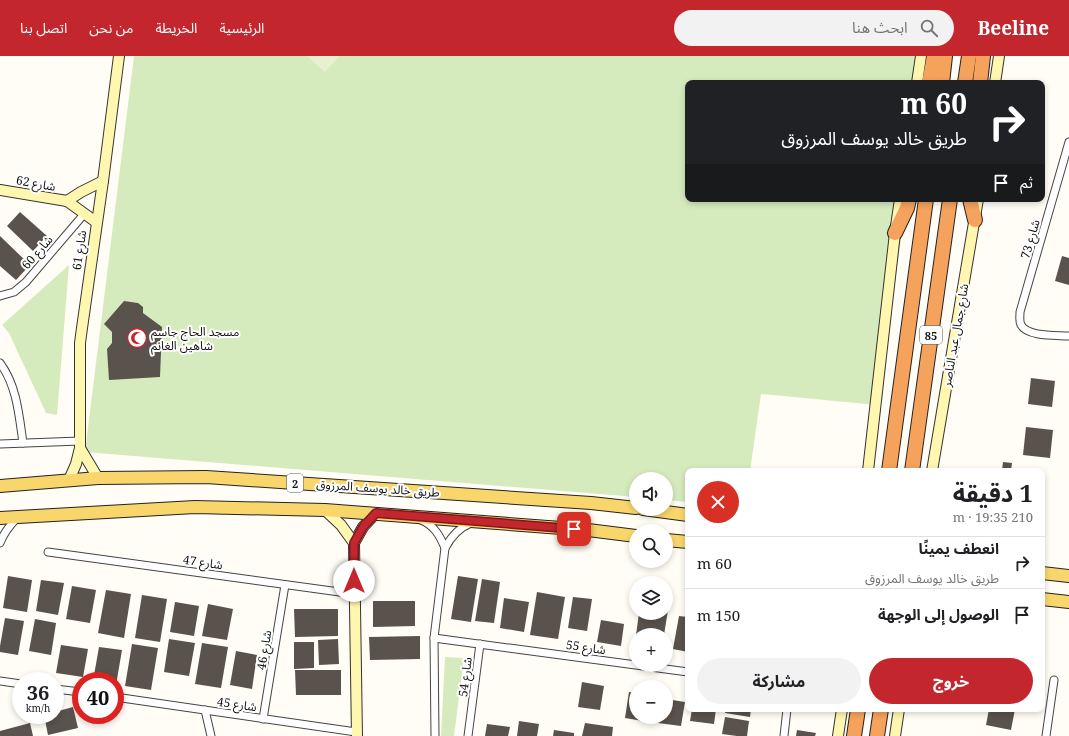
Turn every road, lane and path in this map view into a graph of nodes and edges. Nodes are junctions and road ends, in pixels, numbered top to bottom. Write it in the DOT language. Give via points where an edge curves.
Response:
graph roads {
  1 [pos="119,56"];
  2 [pos="921,56"];
  3 [pos="934,56"];
  4 [pos="945,56"];
  5 [pos="969,56"];
  6 [pos="983,56"];
  7 [pos="999,56"];
  8 [pos="917,80"];
  9 [pos="930,80"];
  10 [pos="942,80"];
  11 [pos="966,80"];
  12 [pos="980,80"];
  13 [pos="995,80"];
  14 [pos="1069,142"];
  15 [pos="103,181"];
  16 [pos="0,190"];
  17 [pos="67,201"];
  18 [pos="900,202"];
  19 [pos="908,202"];
  20 [pos="926,202"];
  21 [pos="950,202"];
  22 [pos="971,202"];
  23 [pos="978,202"];
  24 [pos="85,213"];
  25 [pos="975,220"];
  26 [pos="96,222"];
  27 [pos="895,233"];
  28 [pos="0,296"];
  29 [pos="1069,336"];
  30 [pos="0,363"];
  31 [pos="23,443"];
  32 [pos="0,444"];
  33 [pos="80,445"];
  34 [pos="868,468"];
  35 [pos="889,468"];
  36 [pos="912,468"];
  37 [pos="933,468"];
  38 [pos="98,478"];
  39 [pos="70,480"];
  40 [pos="0,486"];
  41 [pos="629,507"];
  42 [pos="324,510"];
  43 [pos="376,513"];
  44 [pos="673,513"];
  45 [pos="685,515"];
  46 [pos="18,517"];
  47 [pos="414,517"];
  48 [pos="0,518"];
  49 [pos="476,521"];
  50 [pos="629,535"];
  51 [pos="673,541"];
  52 [pos="685,542"];
  53 [pos="0,543"];
  54 [pos="354,543"];
  55 [pos="445,548"];
  56 [pos="48,552"];
  57 [pos="1045,573"];
  58 [pos="1069,576"];
  59 [pos="286,585"];
  60 [pos="354,594"];
  61 [pos="1045,599"];
  62 [pos="1069,602"];
  63 [pos="434,638"];
  64 [pos="480,644"];
  65 [pos="685,672"];
  66 [pos="1054,680"];
  67 [pos="0,681"];
  68 [pos="12,683"];
  69 [pos="124,698"];
  70 [pos="205,710"];
  71 [pos="787,712"];
  72 [pos="842,712"];
  73 [pos="858,712"];
  74 [pos="881,712"];
  75 [pos="899,712"];
  76 [pos="263,718"];
  77 [pos="356,734"];
  78 [pos="211,736"];
  79 [pos="435,736"];
  80 [pos="468,736"];
  81 [pos="784,736"];
  82 [pos="838,736"];
  83 [pos="854,736"];
  84 [pos="877,736"];
  85 [pos="895,736"];
  86 [pos="1046,736"];
  1 -- 15 [label="street, شارع 61"];
  2 -- 8 [label="street"];
  3 -- 9 [label="highway"];
  4 -- 10 [label="highway"];
  5 -- 11 [label="highway"];
  6 -- 12 [label="highway"];
  7 -- 13 [label="street"];
  14 -- 29 [label="street, شارع 73" via="1019,319 1021,325 1031,332"];
  15 -- 17 [label="street, شارع 62"];
  15 -- 26 [label="street, شارع 61"];
  16 -- 17 [label="street, شارع 62"];
  17 -- 24 [label="street, شارع 62"];
  18 -- 27 [label="street"];
  19 -- 27 [label="highway"];
  20 -- 35 [label="highway, 85"];
  21 -- 36 [label="highway, شارع جمال عبد الناصر / 85"];
  22 -- 25 [label="highway"];
  23 -- 25 [label="street, شارع جمال عبد الناصر"];
  24 -- 26 [label="street, شارع 62"];
  24 -- 28 [label="street, شارع 60" via="26,282 14,292"];
  25 -- 37 [label="street, شارع جمال عبد الناصر"];
  26 -- 33 [label="street, شارع 61" via="80,343"];
  27 -- 34 [label="street"];
  30 -- 31 [label="street" via="17,402"];
  31 -- 32 [label="street"];
  31 -- 33 [label="street"];
  33 -- 38 [label="street"];
  33 -- 39 [label="street, شارع 61"];
  38 -- 39 [label="main road, طريق خالد يوسف المرزوق / 2"];
  38 -- 41 [label="main road, طريق خالد يوسف المرزوق / 2" via="206,477"];
  39 -- 40 [label="main road, طريق خالد يوسف المرزوق / 2"];
  42 -- 43 [label="main road, 2"];
  42 -- 46 [label="main road, 2" via="195,507"];
  42 -- 54 [label="street" via="341,525"];
  43 -- 47 [label="main road, 2"];
  43 -- 54 [label="street" via="363,527"];
  44 -- 45 [label="main road"];
  46 -- 48 [label="main road, 2"];
  46 -- 53 [label="street" via="5,532"];
  47 -- 49 [label="main road, 2"];
  47 -- 55 [label="street" via="434,528"];
  49 -- 50 [label="main road, 2"];
  49 -- 55 [label="street" via="457,531"];
  51 -- 52 [label="main road"];
  54 -- 60 [label="street"];
  55 -- 63 [label="street"];
  56 -- 59 [label="street, شارع 47"];
  57 -- 58 [label="main road"];
  59 -- 60 [label="street, شارع 47"];
  59 -- 76 [label="street, شارع 46"];
  60 -- 77 [label="street"];
  61 -- 62 [label="main road"];
  63 -- 64 [label="street, شارع 54"];
  63 -- 79 [label="street"];
  64 -- 65 [label="street, شارع 55"];
  64 -- 80 [label="street, شارع 54"];
  66 -- 86 [label="street"];
  67 -- 68 [label="street"];
  69 -- 70 [label="street, شارع 45"];
  70 -- 76 [label="street, شارع 45"];
  70 -- 78 [label="street"];
  71 -- 81 [label="street"];
  72 -- 82 [label="street"];
  73 -- 83 [label="highway"];
  74 -- 84 [label="highway"];
  75 -- 85 [label="street"];
  76 -- 77 [label="street, شارع 45"];
}
